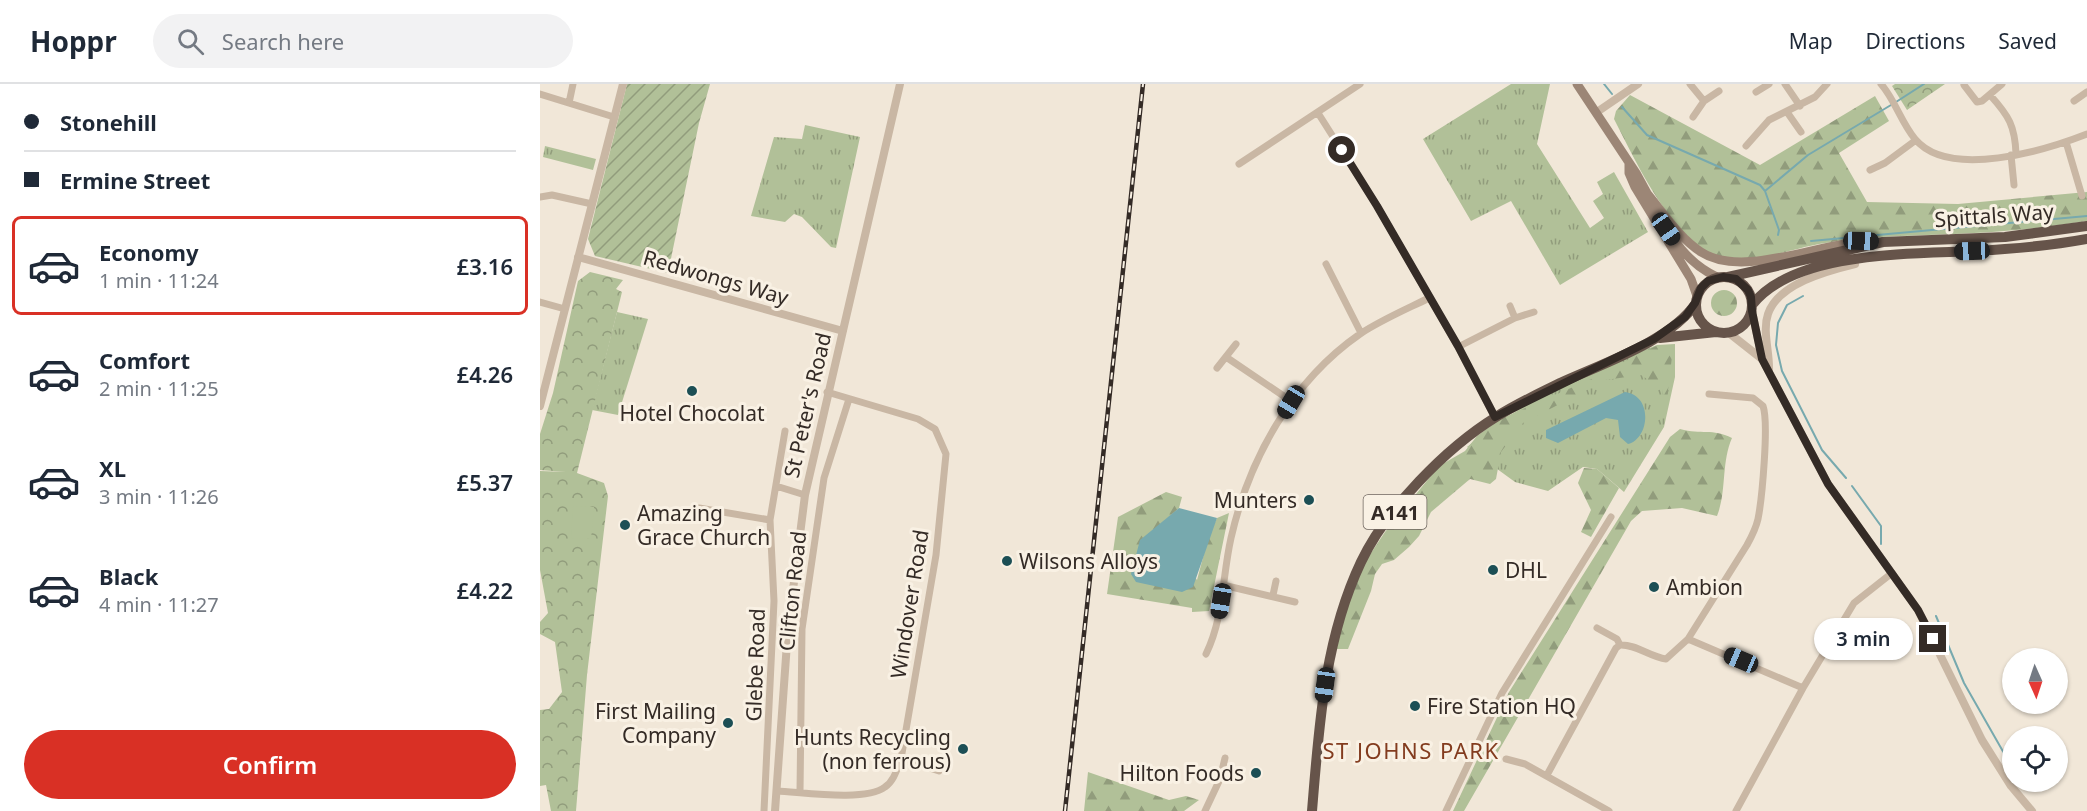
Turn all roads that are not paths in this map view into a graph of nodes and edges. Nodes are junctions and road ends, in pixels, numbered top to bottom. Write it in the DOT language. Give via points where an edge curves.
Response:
graph roads {
  1 [pos="573,84"];
  2 [pos="623,84"];
  3 [pos="900,84"];
  4 [pos="1360,84"];
  5 [pos="1577,84"];
  6 [pos="1638,84"];
  7 [pos="1690,84"];
  8 [pos="1769,84"];
  9 [pos="1785,84"];
  10 [pos="1827,84"];
  11 [pos="1881,84"];
  12 [pos="2002,84"];
  13 [pos="1964,85"];
  14 [pos="1719,91"];
  15 [pos="1756,92"];
  16 [pos="2087,92"];
  17 [pos="540,94"];
  18 [pos="1990,95"];
  19 [pos="1704,101"];
  20 [pos="2074,101"];
  21 [pos="569,103"];
  22 [pos="1800,106"];
  23 [pos="1597,112"];
  24 [pos="1787,112"];
  25 [pos="1318,113"];
  26 [pos="614,117"];
  27 [pos="1693,117"];
  28 [pos="1801,132"];
  29 [pos="2087,134"];
  30 [pos="1916,140"];
  31 [pos="2066,142"];
  32 [pos="1746,146"];
  33 [pos="2013,154"];
  34 [pos="1239,164"];
  35 [pos="1629,164"];
  36 [pos="1870,170"];
  37 [pos="2014,185"];
  38 [pos="1646,191"];
  39 [pos="2082,191"];
  40 [pos="540,197"];
  41 [pos="592,204"];
  42 [pos="2087,226"];
  43 [pos="2087,238"];
  44 [pos="1883,242"];
  45 [pos="1899,253"];
  46 [pos="578,257"];
  47 [pos="1326,264"];
  48 [pos="1723,277"];
  49 [pos="1429,298"];
  50 [pos="1696,300"];
  51 [pos="540,302"];
  52 [pos="1510,306"];
  53 [pos="1752,308"];
  54 [pos="565,309"];
  55 [pos="1534,312"];
  56 [pos="1515,318"];
  57 [pos="843,331"];
  58 [pos="1717,332"];
  59 [pos="1361,333"];
  60 [pos="1729,333"];
  61 [pos="1654,339"];
  62 [pos="1236,344"];
  63 [pos="1458,346"];
  64 [pos="1226,357"];
  65 [pos="1762,359"];
  66 [pos="1217,368"];
  67 [pos="1769,372"];
  68 [pos="544,373"];
  69 [pos="827,392"];
  70 [pos="1708,394"];
  71 [pos="849,399"];
  72 [pos="1291,402"];
  73 [pos="540,406"];
  74 [pos="1495,417"];
  75 [pos="785,431"];
  76 [pos="776,486"];
  77 [pos="805,495"];
  78 [pos="699,508"];
  79 [pos="1611,517"];
  80 [pos="770,520"];
  81 [pos="1892,573"];
  82 [pos="1276,581"];
  83 [pos="1223,585"];
  84 [pos="1273,595"];
  85 [pos="1295,602"];
  86 [pos="1597,628"];
  87 [pos="1688,639"];
  88 [pos="1620,645"];
  89 [pos="1206,654"];
  90 [pos="1803,687"];
  91 [pos="1225,758"];
  92 [pos="901,759"];
  93 [pos="1506,759"];
  94 [pos="939,771"];
  95 [pos="1547,775"];
  96 [pos="777,791"];
  97 [pos="800,792"];
  98 [pos="764,811"];
  99 [pos="775,811"];
  100 [pos="1204,811"];
  101 [pos="1312,811"];
  102 [pos="1446,811"];
  103 [pos="1609,811"];
  104 [pos="1736,811"];
  105 [pos="2032,811"];
  1 -- 21 [label="street"];
  2 -- 26 [label="street"];
  3 -- 57 [label="street, St Peter's Road"];
  4 -- 25 [label="street"];
  5 -- 23 [label="main road"];
  6 -- 23 [label="street"];
  7 -- 19 [label="street"];
  8 -- 15 [label="street"];
  9 -- 22 [label="street"];
  10 -- 22 [label="street"];
  11 -- 30 [label="street"];
  12 -- 18 [label="street"];
  13 -- 18 [label="street" via="1977,102"];
  14 -- 19 [label="street"];
  16 -- 20 [label="street"];
  17 -- 21 [label="street"];
  18 -- 33 [label="street" via="2006,113 2015,132"];
  19 -- 27 [label="street"];
  21 -- 26 [label="street"];
  22 -- 24 [label="street"];
  23 -- 35 [label="main road"];
  24 -- 28 [label="street"];
  24 -- 32 [label="street" via="1769,120"];
  25 -- 34 [label="street"];
  25 -- 49 [label="street"];
  26 -- 41 [label="street"];
  29 -- 31 [label="street"];
  30 -- 33 [label="street" via="1951,159 1965,161"];
  30 -- 36 [label="street" via="1886,166"];
  31 -- 33 [label="street" via="2045,150"];
  31 -- 39 [label="street"];
  33 -- 37 [label="street"];
  35 -- 38 [label="main road"];
  35 -- 50 [label="main road" via="1635,187 1691,279"];
  38 -- 44 [label="main road" via="1700,252 1730,262 1753,262 1852,242"];
  38 -- 48 [label="main road" via="1666,229 1689,260 1699,269"];
  40 -- 41 [label="street" via="552,195"];
  41 -- 46 [label="street"];
  42 -- 44 [label="highway, Spittals Way" via="2006,237"];
  43 -- 45 [label="highway, Spittals Way" via="2014,248"];
  44 -- 48 [label="highway, Spittals Way"];
  45 -- 53 [label="highway, Spittals Way" via="1844,260 1813,269 1775,285"];
  45 -- 67 [label="street" via="1847,266 1782,294 1768,314"];
  46 -- 54 [label="street"];
  46 -- 57 [label="street, Redwongs Way"];
  47 -- 59 [label="street"];
  48 -- 50 [label="highway" via="1708,281"];
  48 -- 53 [label="highway" via="1742,284 1751,297"];
  49 -- 59 [label="street"];
  49 -- 63 [label="street"];
  50 -- 58 [label="highway" via="1701,322"];
  50 -- 61 [label="highway, A141" via="1685,317"];
  51 -- 54 [label="street"];
  52 -- 56 [label="street"];
  53 -- 60 [label="highway" via="1744,325"];
  53 -- 65 [label="street"];
  54 -- 68 [label="street"];
  55 -- 56 [label="street"];
  56 -- 63 [label="street"];
  57 -- 69 [label="street, St Peter's Road"];
  58 -- 60 [label="highway"];
  58 -- 61 [label="highway, A141"];
  59 -- 72 [label="street" via="1321,367"];
  60 -- 65 [label="street"];
  61 -- 74 [label="highway, A141"];
  62 -- 64 [label="street"];
  63 -- 74 [label="street"];
  64 -- 66 [label="street"];
  64 -- 72 [label="street"];
  65 -- 67 [label="street"];
  67 -- 81 [label="street" via="1828,484"];
  68 -- 73 [label="street"];
  69 -- 71 [label="street, Windover Road"];
  69 -- 77 [label="street, St Peter's Road"];
  70 -- 87 [label="street" via="1753,398 1764,406 1759,517 1747,545"];
  71 -- 92 [label="street, Windover Road" via="929,423 941,436 946,454 936,555"];
  71 -- 97 [label="street, Clifton Road" via="824,478 802,629"];
  72 -- 83 [label="street" via="1260,454 1239,507"];
  74 -- 101 [label="highway, A141" via="1441,460 1396,510 1361,562 1342,611 1329,664"];
  75 -- 76 [label="street, Glebe Road"];
  76 -- 77 [label="street"];
  76 -- 80 [label="street, Glebe Road"];
  77 -- 96 [label="street, St Peter's Road" via="788,629"];
  78 -- 80 [label="street"];
  79 -- 102 [label="street" via="1502,693"];
  80 -- 98 [label="street, Glebe Road" via="774,601"];
  81 -- 90 [label="street" via="1854,603"];
  81 -- 105 [label="street" via="1918,610 1982,741"];
  82 -- 84 [label="street"];
  83 -- 84 [label="street"];
  83 -- 89 [label="street" via="1216,634"];
  84 -- 85 [label="street"];
  86 -- 88 [label="street" via="1617,639"];
  87 -- 88 [label="street" via="1666,659"];
  87 -- 90 [label="street"];
  88 -- 95 [label="street"];
  90 -- 104 [label="street"];
  91 -- 100 [label="street" via="1220,779"];
  92 -- 94 [label="street"];
  92 -- 97 [label="street, Windover Road" via="886,787 875,792"];
  93 -- 95 [label="street"];
  95 -- 103 [label="street"];
  96 -- 97 [label="street, Windover Road"];
  96 -- 99 [label="street, St Peter's Road"];
}
